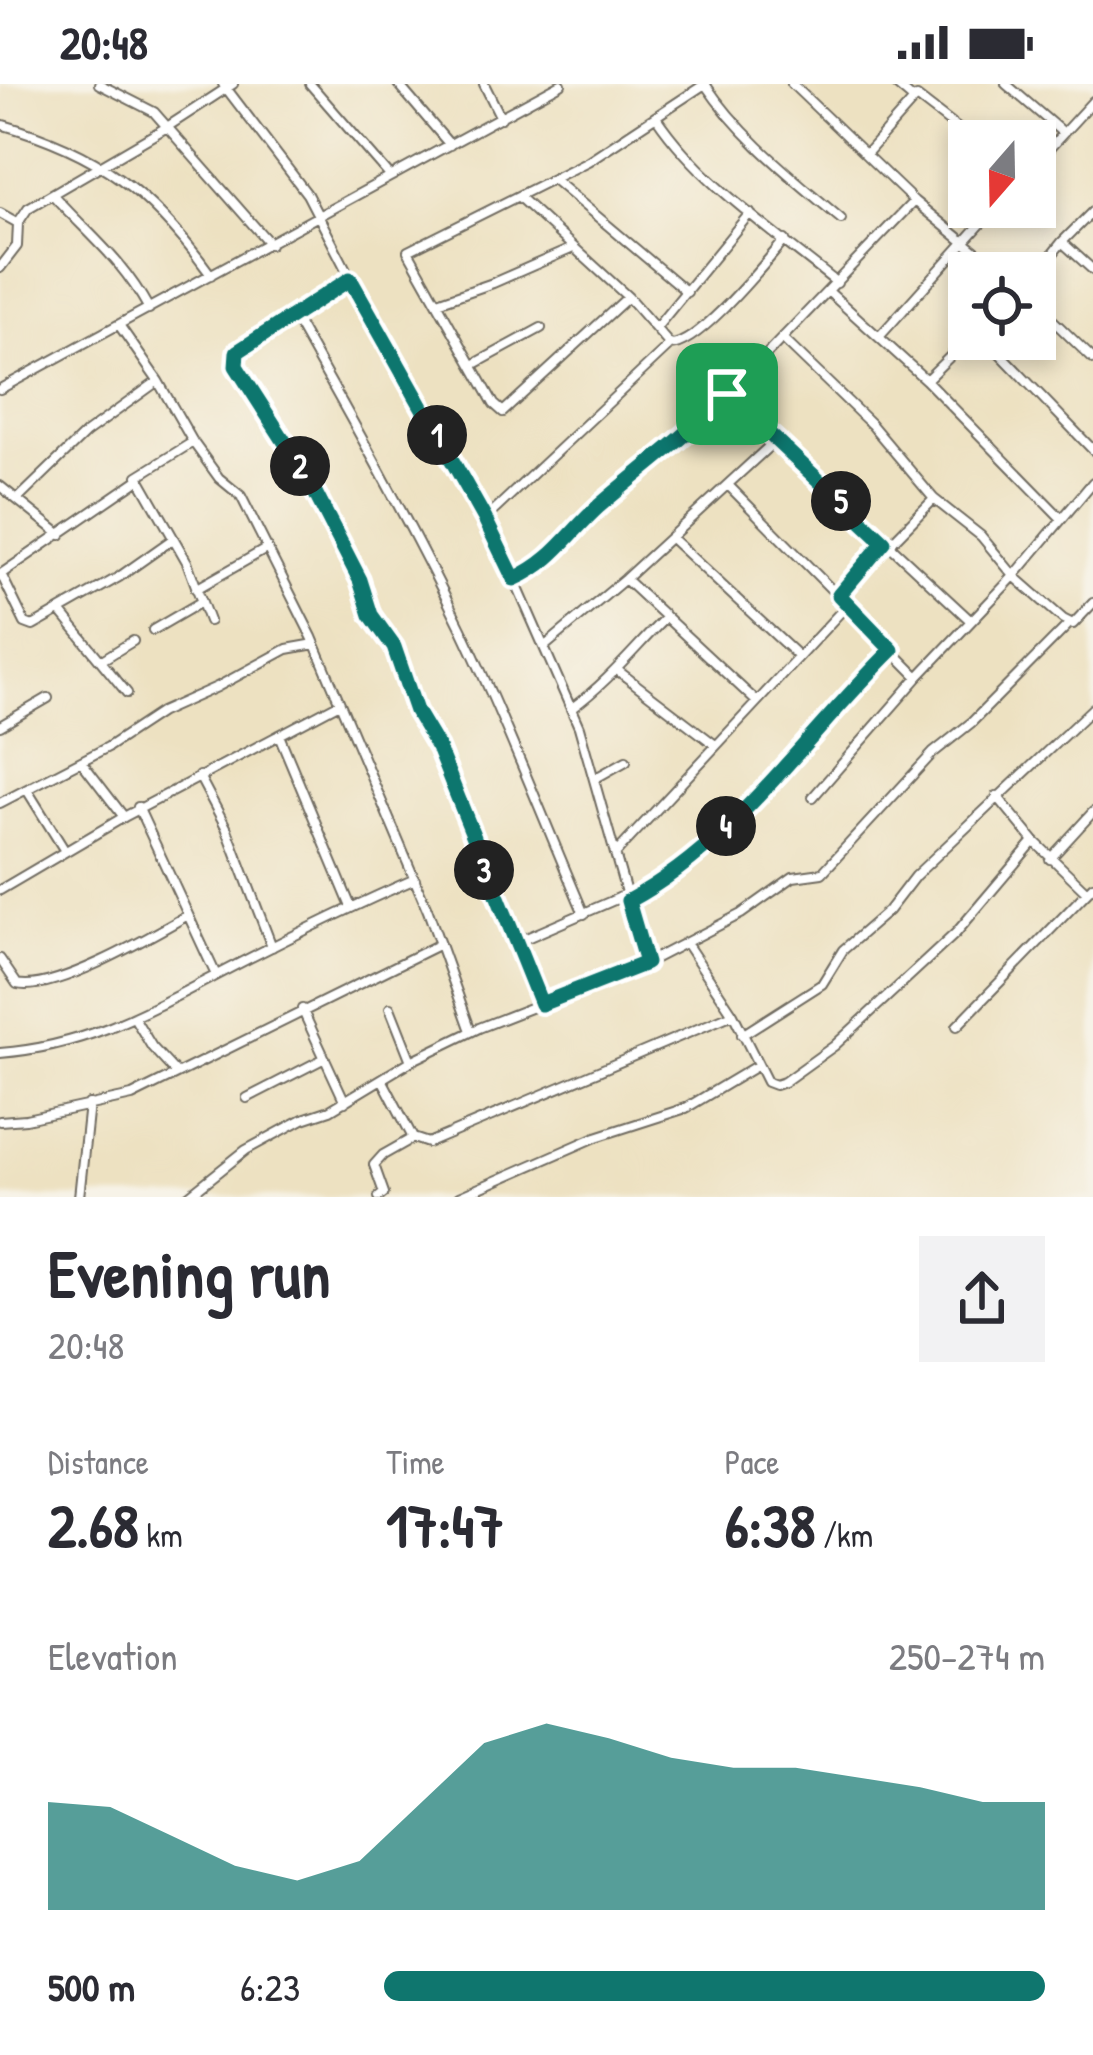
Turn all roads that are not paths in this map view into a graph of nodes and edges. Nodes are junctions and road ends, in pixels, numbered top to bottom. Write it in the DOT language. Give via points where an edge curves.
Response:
graph roads {
  1 [pos="99,84"];
  2 [pos="310,84"];
  3 [pos="398,84"];
  4 [pos="484,84"];
  5 [pos="561,84"];
  6 [pos="705,84"];
  7 [pos="792,84"];
  8 [pos="896,84"];
  9 [pos="929,84"];
  10 [pos="1006,84"];
  11 [pos="228,85"];
  12 [pos="915,98"];
  13 [pos="1093,101"];
  14 [pos="656,117"];
  15 [pos="501,118"];
  16 [pos="948,122"];
  17 [pos="0,124"];
  18 [pos="167,127"];
  19 [pos="1063,133"];
  20 [pos="1056,141"];
  21 [pos="450,145"];
  22 [pos="866,154"];
  23 [pos="102,164"];
  24 [pos="390,176"];
  25 [pos="554,180"];
  26 [pos="53,195"];
  27 [pos="520,198"];
  28 [pos="914,201"];
  29 [pos="1093,211"];
  30 [pos="0,213"];
  31 [pos="750,214"];
  32 [pos="319,218"];
  33 [pos="841,219"];
  34 [pos="18,224"];
  35 [pos="977,228"];
  36 [pos="785,240"];
  37 [pos="966,240"];
  38 [pos="1062,242"];
  39 [pos="270,244"];
  40 [pos="573,248"];
  41 [pos="979,252"];
  42 [pos="1054,252"];
  43 [pos="3,256"];
  44 [pos="0,268"];
  45 [pos="1093,270"];
  46 [pos="212,275"];
  47 [pos="350,279"];
  48 [pos="837,283"];
  49 [pos="688,292"];
  50 [pos="829,292"];
  51 [pos="628,297"];
  52 [pos="439,302"];
  53 [pos="149,309"];
  54 [pos="292,314"];
  55 [pos="1056,323"];
  56 [pos="118,325"];
  57 [pos="541,328"];
  58 [pos="655,328"];
  59 [pos="878,337"];
  60 [pos="783,339"];
  61 [pos="670,345"];
  62 [pos="1093,358"];
  63 [pos="948,359"];
  64 [pos="1006,360"];
  65 [pos="472,365"];
  66 [pos="926,380"];
  67 [pos="158,381"];
  68 [pos="0,389"];
  69 [pos="727,394"];
  70 [pos="776,440"];
  71 [pos="193,442"];
  72 [pos="1093,450"];
  73 [pos="138,480"];
  74 [pos="1093,482"];
  75 [pos="728,484"];
  76 [pos="0,486"];
  77 [pos="18,499"];
  78 [pos="934,499"];
  79 [pos="485,519"];
  80 [pos="1061,519"];
  81 [pos="61,535"];
  82 [pos="671,538"];
  83 [pos="173,539"];
  84 [pos="886,544"];
  85 [pos="266,549"];
  86 [pos="1,575"];
  87 [pos="1014,577"];
  88 [pos="514,579"];
  89 [pos="625,579"];
  90 [pos="196,589"];
  91 [pos="839,595"];
  92 [pos="201,602"];
  93 [pos="1093,603"];
  94 [pos="847,605"];
  95 [pos="60,610"];
  96 [pos="664,620"];
  97 [pos="209,621"];
  98 [pos="971,621"];
  99 [pos="1070,624"];
  100 [pos="153,630"];
  101 [pos="133,641"];
  102 [pos="315,644"];
  103 [pos="544,646"];
  104 [pos="892,650"];
  105 [pos="798,656"];
  106 [pos="102,660"];
  107 [pos="616,670"];
  108 [pos="918,677"];
  109 [pos="127,693"];
  110 [pos="48,698"];
  111 [pos="757,701"];
  112 [pos="338,704"];
  113 [pos="1093,707"];
  114 [pos="572,708"];
  115 [pos="0,726"];
  116 [pos="278,735"];
  117 [pos="714,744"];
  118 [pos="81,761"];
  119 [pos="626,761"];
  120 [pos="199,776"];
  121 [pos="594,779"];
  122 [pos="27,790"];
  123 [pos="997,796"];
  124 [pos="813,797"];
  125 [pos="0,802"];
  126 [pos="138,808"];
  127 [pos="1093,812"];
  128 [pos="124,817"];
  129 [pos="1034,841"];
  130 [pos="65,850"];
  131 [pos="616,853"];
  132 [pos="1050,860"];
  133 [pos="415,879"];
  134 [pos="1090,889"];
  135 [pos="0,890"];
  136 [pos="628,898"];
  137 [pos="351,907"];
  138 [pos="584,914"];
  139 [pos="188,915"];
  140 [pos="515,943"];
  141 [pos="686,943"];
  142 [pos="440,944"];
  143 [pos="272,947"];
  144 [pos="0,958"];
  145 [pos="646,963"];
  146 [pos="216,975"];
  147 [pos="541,1004"];
  148 [pos="390,1008"];
  149 [pos="302,1009"];
  150 [pos="733,1014"];
  151 [pos="135,1019"];
  152 [pos="956,1026"];
  153 [pos="471,1031"];
  154 [pos="742,1035"];
  155 [pos="0,1053"];
  156 [pos="325,1058"];
  157 [pos="411,1061"];
  158 [pos="758,1065"];
  159 [pos="176,1073"];
  160 [pos="382,1079"];
  161 [pos="248,1098"];
  162 [pos="345,1102"];
  163 [pos="89,1104"];
  164 [pos="0,1121"];
  165 [pos="413,1138"];
  166 [pos="79,1197"];
  167 [pos="188,1197"];
  168 [pos="379,1197"];
  169 [pos="459,1197"];
  1 -- 18 [label="street" via="149,108"];
  2 -- 24 [label="street"];
  3 -- 21 [label="street"];
  4 -- 15 [label="street"];
  5 -- 15 [label="street"];
  6 -- 14 [label="street"];
  6 -- 33 [label="street" via="780,169"];
  7 -- 22 [label="street"];
  8 -- 12 [label="street"];
  9 -- 12 [label="street"];
  10 -- 19 [label="street"];
  11 -- 18 [label="street"];
  11 -- 32 [label="street"];
  12 -- 16 [label="street"];
  12 -- 22 [label="street"];
  13 -- 19 [label="street"];
  14 -- 25 [label="street"];
  14 -- 31 [label="street"];
  15 -- 21 [label="street"];
  17 -- 23 [label="street"];
  18 -- 23 [label="street"];
  18 -- 39 [label="street"];
  19 -- 20 [label="street"];
  21 -- 24 [label="street"];
  22 -- 28 [label="street"];
  23 -- 26 [label="street"];
  23 -- 46 [label="street" via="152,205"];
  24 -- 32 [label="street"];
  25 -- 27 [label="street"];
  25 -- 49 [label="street"];
  26 -- 34 [label="street"];
  26 -- 53 [label="street" via="114,255"];
  27 -- 40 [label="street"];
  27 -- 52 [label="street" via="408,251"];
  28 -- 37 [label="street"];
  28 -- 48 [label="street"];
  29 -- 38 [label="street"];
  30 -- 34 [label="street"];
  31 -- 36 [label="street"];
  31 -- 49 [label="street"];
  32 -- 39 [label="street"];
  32 -- 47 [label="street"];
  34 -- 43 [label="street" via="17,246"];
  35 -- 37 [label="street"];
  36 -- 48 [label="street"];
  36 -- 61 [label="street" via="704,325"];
  37 -- 41 [label="street"];
  37 -- 59 [label="street"];
  38 -- 42 [label="street"];
  38 -- 45 [label="street"];
  39 -- 46 [label="street"];
  40 -- 51 [label="street"];
  40 -- 52 [label="street"];
  43 -- 44 [label="street"];
  46 -- 53 [label="street"];
  47 -- 54 [label="street"];
  47 -- 79 [label="street"];
  48 -- 50 [label="street"];
  49 -- 58 [label="street"];
  50 -- 59 [label="street"];
  50 -- 60 [label="street"];
  51 -- 58 [label="street"];
  51 -- 65 [label="street" via="503,412"];
  52 -- 65 [label="street"];
  53 -- 56 [label="street"];
  54 -- 138 [label="street" via="460,628"];
  54 -- 140 [label="street" via="237,352 236,366 306,475 394,647"];
  55 -- 62 [label="street"];
  56 -- 67 [label="street"];
  56 -- 68 [label="street"];
  57 -- 65 [label="street"];
  58 -- 61 [label="street"];
  59 -- 66 [label="street"];
  60 -- 69 [label="street"];
  60 -- 78 [label="street" via="872,424"];
  61 -- 79 [label="street"];
  63 -- 66 [label="street"];
  64 -- 72 [label="street"];
  66 -- 80 [label="street"];
  67 -- 71 [label="street"];
  67 -- 77 [label="street" via="86,433"];
  69 -- 70 [label="street"];
  69 -- 88 [label="street" via="544,564"];
  70 -- 75 [label="street"];
  70 -- 84 [label="street"];
  71 -- 73 [label="street"];
  71 -- 85 [label="street" via="241,496"];
  73 -- 81 [label="street"];
  73 -- 83 [label="street"];
  74 -- 80 [label="street"];
  75 -- 82 [label="street"];
  75 -- 91 [label="street"];
  76 -- 77 [label="street"];
  77 -- 81 [label="street"];
  78 -- 84 [label="street"];
  78 -- 87 [label="street" via="981,536"];
  79 -- 88 [label="street"];
  80 -- 87 [label="street"];
  81 -- 86 [label="street"];
  82 -- 89 [label="street"];
  82 -- 105 [label="street"];
  83 -- 90 [label="street"];
  83 -- 95 [label="street"];
  84 -- 91 [label="street"];
  84 -- 98 [label="street"];
  85 -- 90 [label="street"];
  85 -- 102 [label="street"];
  86 -- 95 [label="street" via="28,627"];
  87 -- 98 [label="street"];
  87 -- 99 [label="street"];
  88 -- 103 [label="street"];
  89 -- 96 [label="street"];
  89 -- 103 [label="street"];
  90 -- 92 [label="street"];
  91 -- 94 [label="street"];
  92 -- 97 [label="street"];
  92 -- 100 [label="street"];
  93 -- 99 [label="street"];
  94 -- 104 [label="street"];
  94 -- 105 [label="street"];
  95 -- 106 [label="street"];
  96 -- 107 [label="street"];
  96 -- 111 [label="street"];
  98 -- 108 [label="street"];
  99 -- 141 [label="street" via="933,753 822,873 793,877"];
  101 -- 106 [label="street"];
  102 -- 112 [label="street"];
  102 -- 118 [label="street" via="287,649 160,712"];
  103 -- 114 [label="street"];
  104 -- 108 [label="street"];
  104 -- 136 [label="street" via="709,843"];
  105 -- 111 [label="street"];
  106 -- 109 [label="street"];
  107 -- 114 [label="street"];
  107 -- 117 [label="street"];
  108 -- 124 [label="street"];
  110 -- 115 [label="street"];
  111 -- 117 [label="street"];
  112 -- 116 [label="street"];
  112 -- 133 [label="street"];
  113 -- 123 [label="street"];
  114 -- 121 [label="street"];
  116 -- 120 [label="street"];
  116 -- 137 [label="street"];
  117 -- 131 [label="street"];
  118 -- 122 [label="street"];
  118 -- 128 [label="street"];
  119 -- 121 [label="street"];
  120 -- 126 [label="street"];
  120 -- 143 [label="street"];
  121 -- 131 [label="street"];
  122 -- 125 [label="street"];
  122 -- 130 [label="street"];
  123 -- 129 [label="street"];
  123 -- 154 [label="street" via="843,950 822,984"];
  126 -- 128 [label="street"];
  126 -- 139 [label="street"];
  127 -- 132 [label="street"];
  128 -- 130 [label="street"];
  129 -- 132 [label="street"];
  129 -- 158 [label="street" via="956,933 834,1046 775,1085"];
  130 -- 135 [label="street"];
  131 -- 136 [label="street"];
  132 -- 134 [label="street"];
  133 -- 137 [label="street"];
  133 -- 142 [label="street"];
  134 -- 152 [label="street"];
  136 -- 138 [label="street"];
  136 -- 145 [label="street"];
  137 -- 143 [label="street"];
  138 -- 140 [label="street"];
  139 -- 144 [label="street" via="36,984 16,984"];
  139 -- 146 [label="street"];
  140 -- 147 [label="street"];
  141 -- 145 [label="street"];
  141 -- 150 [label="street"];
  142 -- 149 [label="street"];
  142 -- 153 [label="street"];
  143 -- 146 [label="street"];
  145 -- 147 [label="street"];
  146 -- 151 [label="street"];
  147 -- 153 [label="street"];
  148 -- 157 [label="street"];
  149 -- 156 [label="street"];
  149 -- 159 [label="street"];
  150 -- 154 [label="street"];
  150 -- 165 [label="street" via="432,1142"];
  151 -- 155 [label="street" via="47,1049"];
  151 -- 159 [label="street"];
  153 -- 157 [label="street"];
  154 -- 158 [label="street"];
  156 -- 161 [label="street"];
  156 -- 162 [label="street"];
  157 -- 160 [label="street"];
  158 -- 169 [label="street" via="686,1108"];
  159 -- 163 [label="street" via="132,1096"];
  160 -- 162 [label="street"];
  160 -- 165 [label="street"];
  162 -- 167 [label="street" via="240,1154"];
  163 -- 164 [label="street"];
  163 -- 166 [label="street"];
  165 -- 168 [label="street" via="374,1165"];
}
